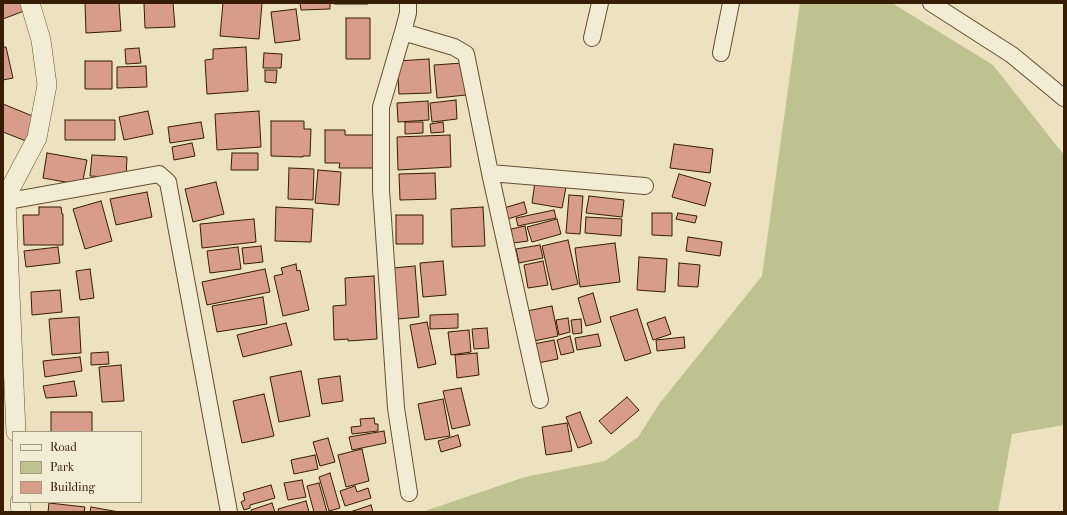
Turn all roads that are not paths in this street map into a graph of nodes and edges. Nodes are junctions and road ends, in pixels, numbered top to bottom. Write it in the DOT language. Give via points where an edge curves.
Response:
graph roads {
  1 [pos="30,3"];
  2 [pos="408,3"];
  3 [pos="600,3"];
  4 [pos="731,3"];
  5 [pos="932,3"];
  6 [pos="403,32"];
  7 [pos="592,38"];
  8 [pos="721,53"];
  9 [pos="1064,98"];
  10 [pos="490,173"];
  11 [pos="645,186"];
  12 [pos="5,201"];
  13 [pos="8,368"];
  14 [pos="540,400"];
  15 [pos="16,431"];
  16 [pos="409,493"];
  17 [pos="229,512"];
  1 -- 12 [label="street" via="41,40 46,85 37,138"];
  2 -- 6 [label="street"];
  3 -- 7 [label="street"];
  4 -- 8 [label="street"];
  5 -- 9 [label="street" via="1012,55"];
  6 -- 10 [label="street" via="454,47 466,54"];
  6 -- 16 [label="street" via="381,107 381,190 396,408"];
  10 -- 11 [label="street"];
  10 -- 14 [label="street"];
  12 -- 13 [label="street"];
  12 -- 17 [label="street" via="159,174 168,182"];
  13 -- 15 [label="street"];
}
